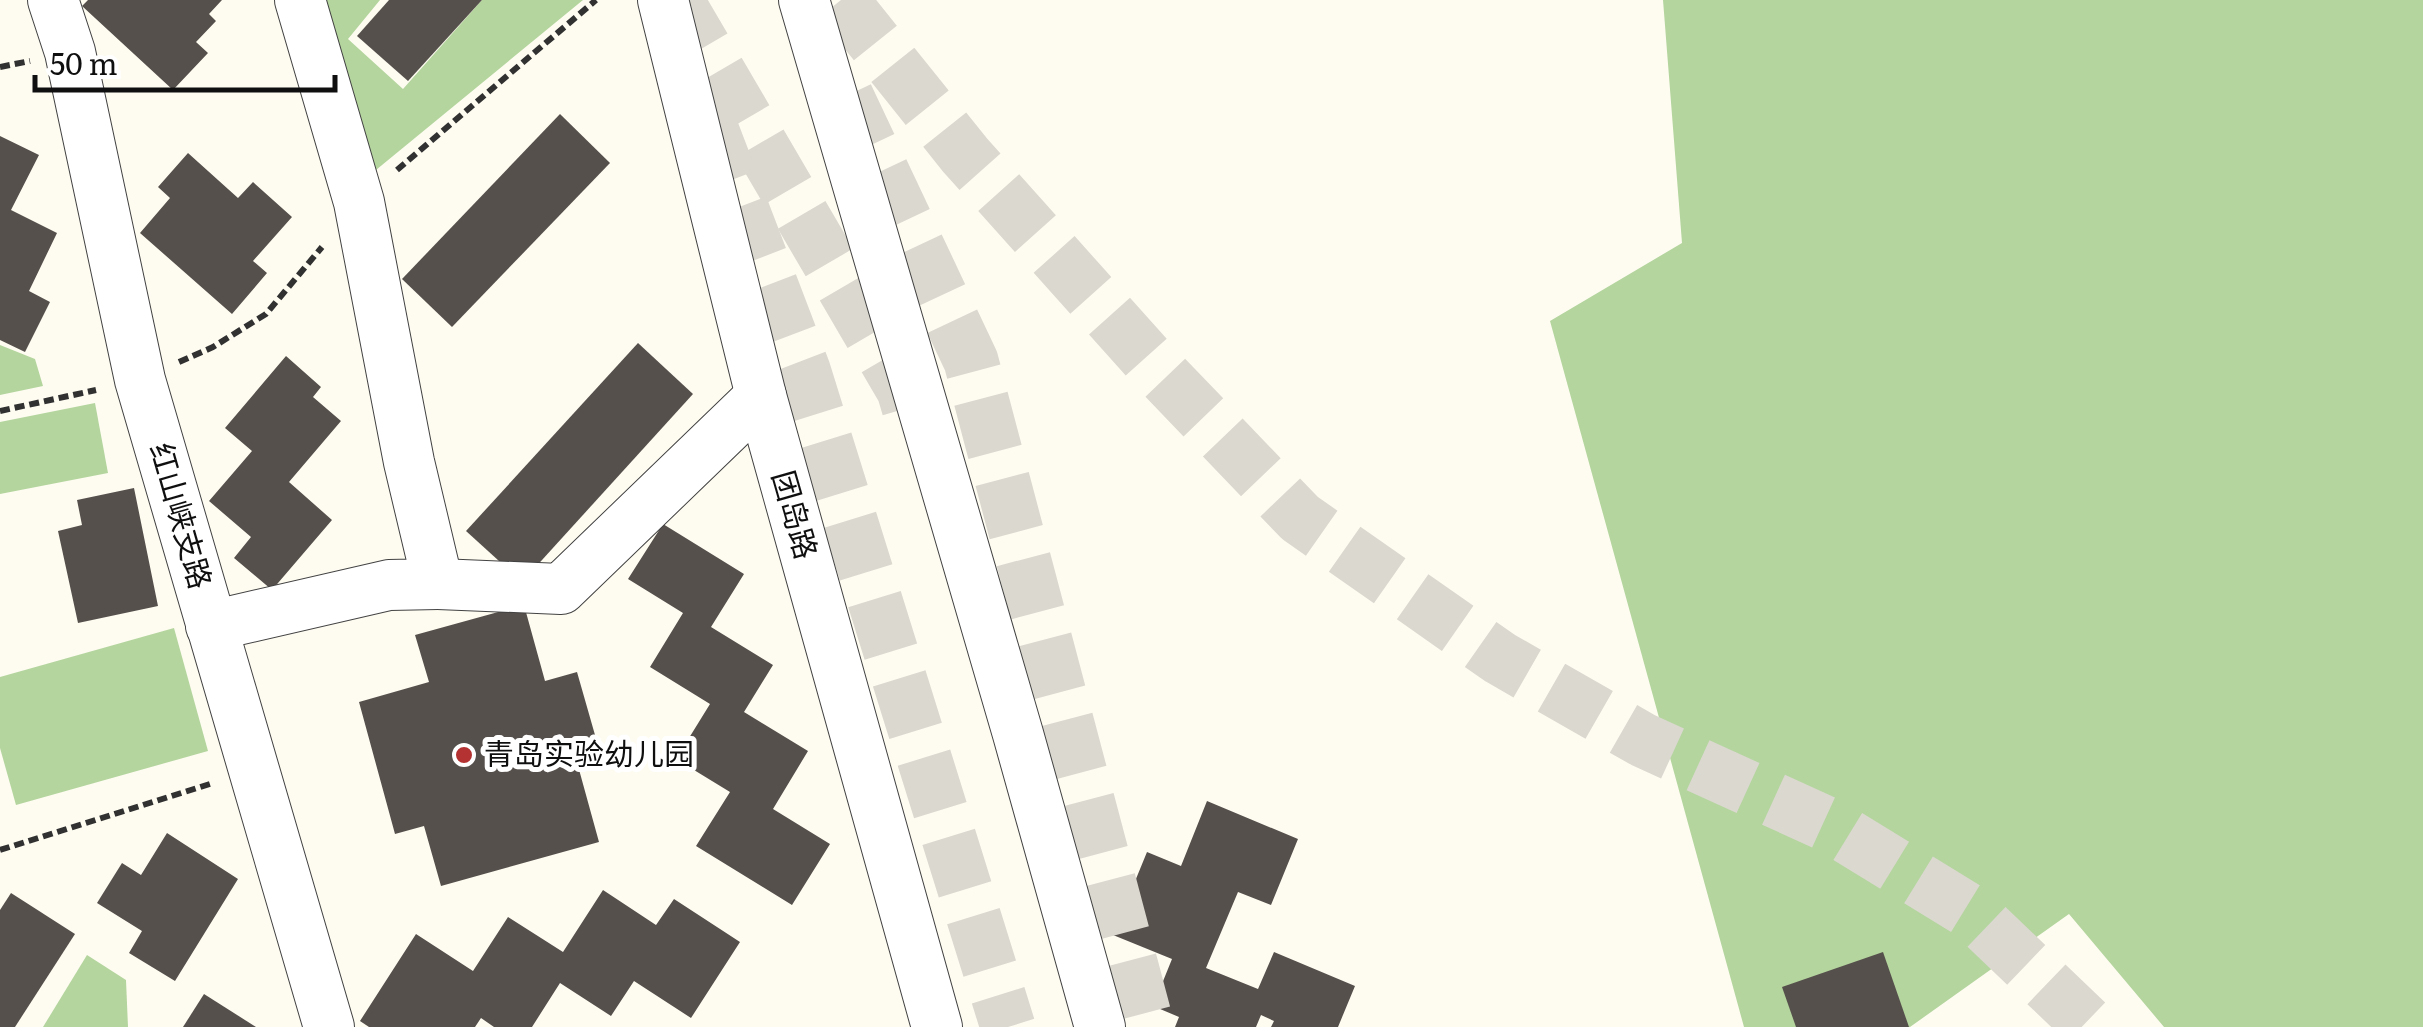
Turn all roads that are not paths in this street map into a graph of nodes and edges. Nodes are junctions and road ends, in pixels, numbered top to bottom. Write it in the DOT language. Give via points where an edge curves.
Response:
graph roads {
  1 [pos="53,0"];
  2 [pos="300,0"];
  3 [pos="662,0"];
  4 [pos="804,0"];
  5 [pos="761,396"];
  6 [pos="438,584"];
  7 [pos="212,626"];
  8 [pos="329,1027"];
  9 [pos="937,1027"];
  10 [pos="1100,1027"];
  1 -- 7 [label="street, 红山峡支路" via="140,380"];
  2 -- 6 [label="street" via="359,202"];
  3 -- 5 [label="street, 团岛路"];
  4 -- 10 [label="street"];
  5 -- 6 [label="street" via="561,589"];
  5 -- 9 [label="street, 团岛路"];
  6 -- 7 [label="street" via="390,585"];
  7 -- 8 [label="street, 红山峡支路"];
}
